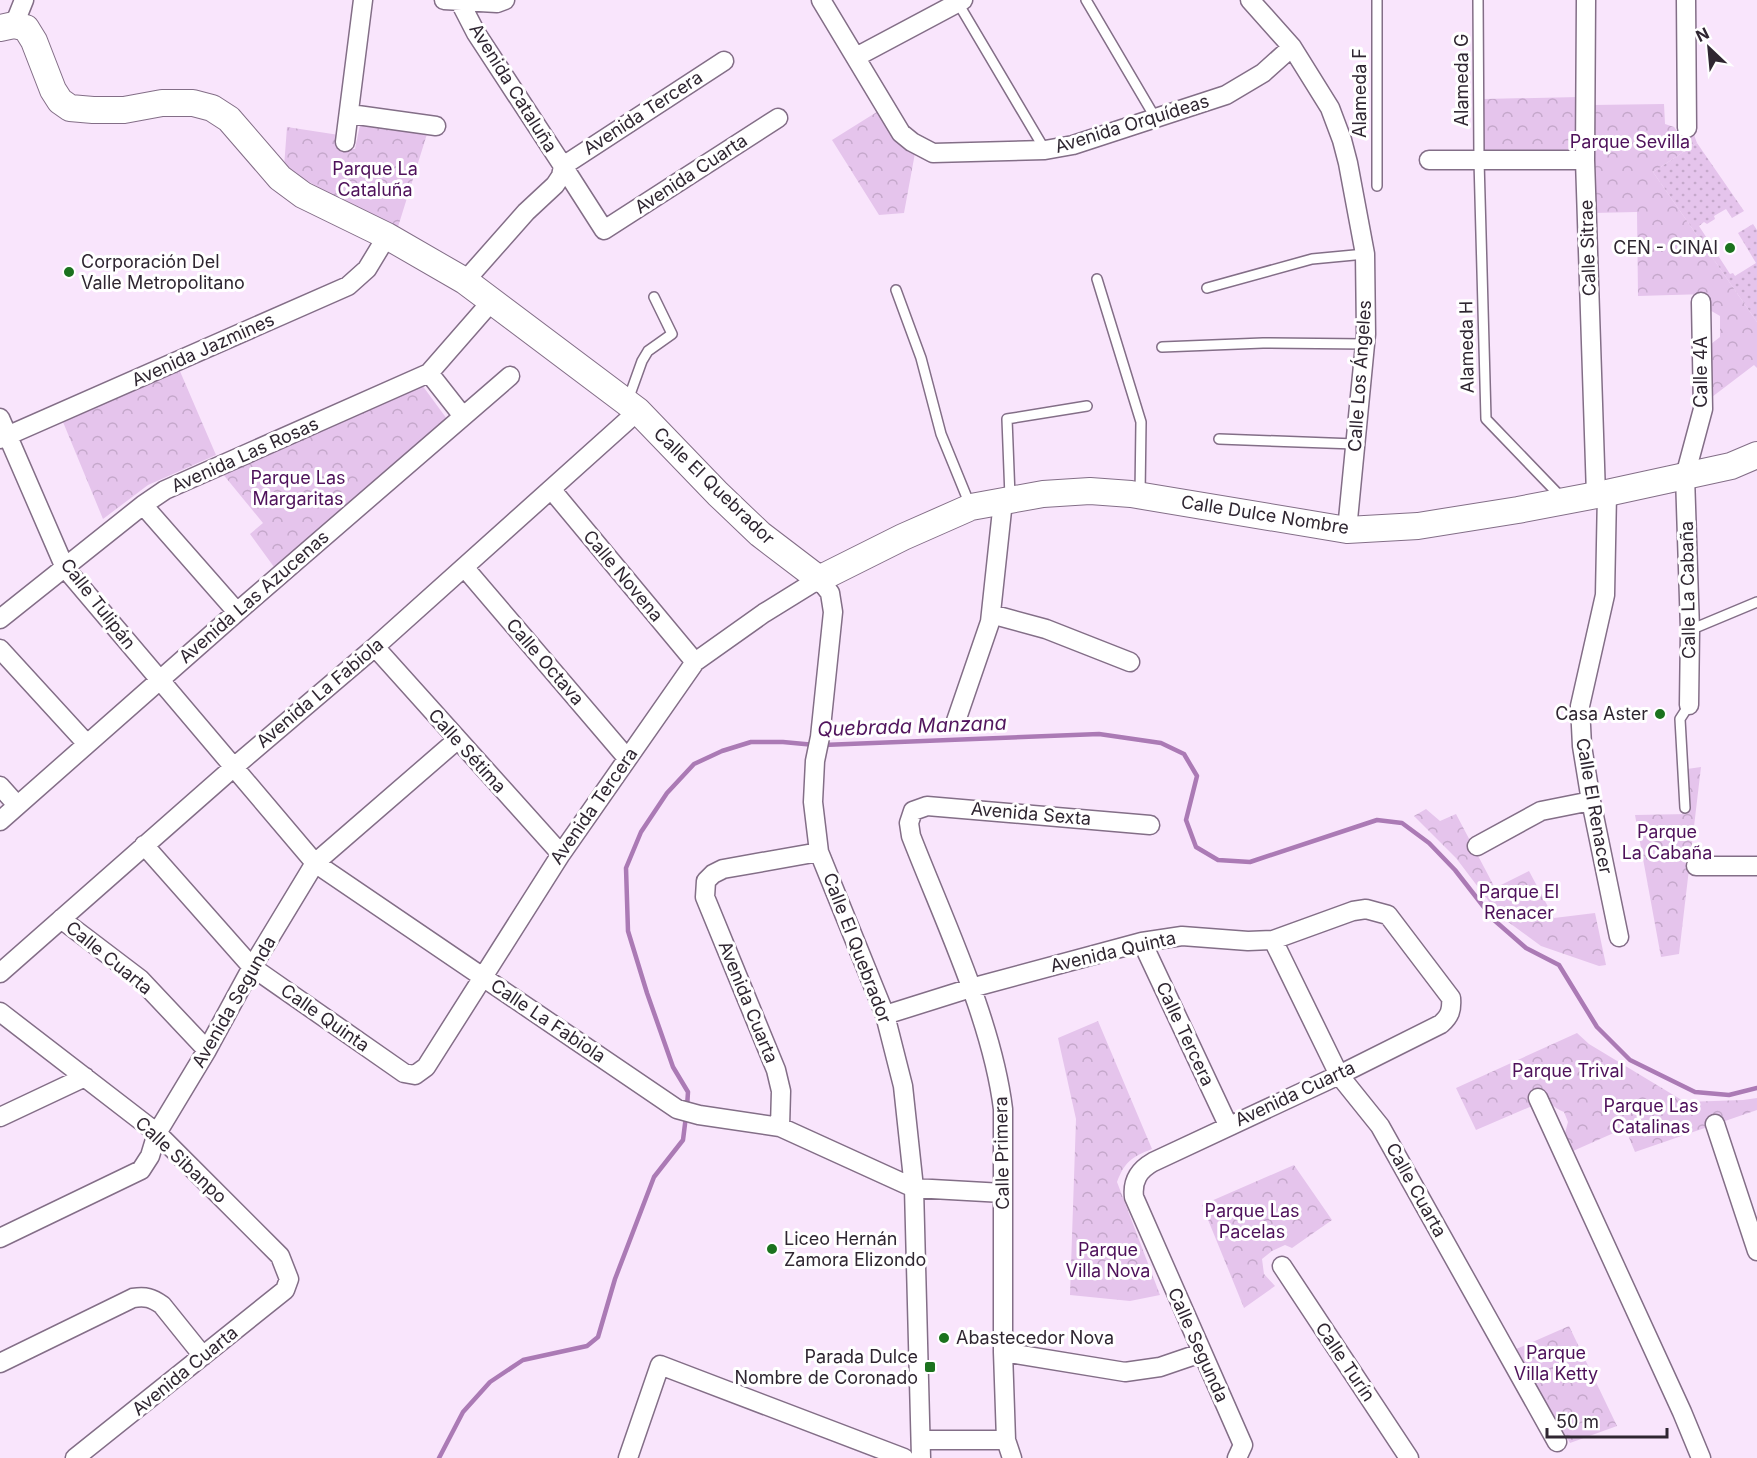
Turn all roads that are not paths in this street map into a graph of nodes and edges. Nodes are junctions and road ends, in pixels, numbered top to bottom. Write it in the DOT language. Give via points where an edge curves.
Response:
graph roads {
  1 [pos="24,0"];
  2 [pos="363,0"];
  3 [pos="505,0"];
  4 [pos="821,0"];
  5 [pos="1086,0"];
  6 [pos="1250,0"];
  7 [pos="1377,0"];
  8 [pos="1478,0"];
  9 [pos="1586,0"];
  10 [pos="1686,0"];
  11 [pos="452,1"];
  12 [pos="961,1"];
  13 [pos="7,27"];
  14 [pos="1292,47"];
  15 [pos="856,57"];
  16 [pos="724,61"];
  17 [pos="350,114"];
  18 [pos="778,118"];
  19 [pos="1156,119"];
  20 [pos="436,126"];
  21 [pos="1687,128"];
  22 [pos="345,142"];
  23 [pos="1045,150"];
  24 [pos="1429,160"];
  25 [pos="1479,160"];
  26 [pos="1585,160"];
  27 [pos="563,166"];
  28 [pos="1377,186"];
  29 [pos="387,236"];
  30 [pos="1365,254"];
  31 [pos="1097,279"];
  32 [pos="465,281"];
  33 [pos="1207,288"];
  34 [pos="896,290"];
  35 [pos="654,297"];
  36 [pos="491,302"];
  37 [pos="1701,302"];
  38 [pos="1365,344"];
  39 [pos="1162,347"];
  40 [pos="429,373"];
  41 [pos="510,376"];
  42 [pos="1087,406"];
  43 [pos="632,408"];
  44 [pos="462,415"];
  45 [pos="0,418"];
  46 [pos="4,438"];
  47 [pos="1219,439"];
  48 [pos="1355,444"];
  49 [pos="1757,455"];
  50 [pos="1685,476"];
  51 [pos="551,489"];
  52 [pos="1602,494"];
  53 [pos="1140,495"];
  54 [pos="1007,500"];
  55 [pos="1565,501"];
  56 [pos="143,505"];
  57 [pos="971,507"];
  58 [pos="1347,530"];
  59 [pos="1605,532"];
  60 [pos="464,567"];
  61 [pos="65,568"];
  62 [pos="819,579"];
  63 [pos="1757,602"];
  64 [pos="237,612"];
  65 [pos="991,614"];
  66 [pos="0,619"];
  67 [pos="1690,630"];
  68 [pos="375,647"];
  69 [pos="0,649"];
  70 [pos="695,662"];
  71 [pos="1130,662"];
  72 [pos="159,680"];
  73 [pos="1689,705"];
  74 [pos="956,721"];
  75 [pos="457,740"];
  76 [pos="87,744"];
  77 [pos="627,758"];
  78 [pos="234,767"];
  79 [pos="0,786"];
  80 [pos="1591,801"];
  81 [pos="16,805"];
  82 [pos="1685,808"];
  83 [pos="913,811"];
  84 [pos="0,821"];
  85 [pos="1150,825"];
  86 [pos="144,845"];
  87 [pos="1477,846"];
  88 [pos="819,852"];
  89 [pos="561,854"];
  90 [pos="315,863"];
  91 [pos="1696,866"];
  92 [pos="1757,866"];
  93 [pos="61,920"];
  94 [pos="1619,937"];
  95 [pos="1273,940"];
  96 [pos="1142,942"];
  97 [pos="252,967"];
  98 [pos="0,973"];
  99 [pos="482,976"];
  100 [pos="971,988"];
  101 [pos="1452,1009"];
  102 [pos="0,1012"];
  103 [pos="885,1015"];
  104 [pos="207,1050"];
  105 [pos="415,1075"];
  106 [pos="1339,1075"];
  107 [pos="84,1077"];
  108 [pos="1538,1098"];
  109 [pos="0,1118"];
  110 [pos="1715,1124"];
  111 [pos="1228,1125"];
  112 [pos="780,1127"];
  113 [pos="157,1133"];
  114 [pos="1136,1177"];
  115 [pos="914,1188"];
  116 [pos="1003,1193"];
  117 [pos="0,1238"];
  118 [pos="1757,1251"];
  119 [pos="1281,1266"];
  120 [pos="289,1279"];
  121 [pos="1003,1352"];
  122 [pos="1201,1353"];
  123 [pos="203,1356"];
  124 [pos="0,1363"];
  125 [pos="1006,1440"];
  126 [pos="1557,1442"];
  127 [pos="921,1449"];
  128 [pos="1240,1451"];
  129 [pos="75,1458"];
  130 [pos="628,1458"];
  131 [pos="904,1458"];
  132 [pos="1012,1458"];
  133 [pos="1409,1458"];
  134 [pos="1701,1458"];
  1 -- 13 [label="street"];
  2 -- 17 [label="street"];
  3 -- 11 [label="street"];
  4 -- 15 [label="street"];
  5 -- 19 [label="lane"];
  6 -- 14 [label="street, Calle Los Ángeles"];
  7 -- 28 [label="lane, Alameda F"];
  8 -- 25 [label="lane, Alameda G"];
  9 -- 26 [label="street, Calle Sitrae"];
  10 -- 21 [label="street"];
  11 -- 27 [label="street, Avenida Cataluña"];
  12 -- 15 [label="street"];
  12 -- 23 [label="lane"];
  13 -- 29 [label="street, Calle El Quebrador" via="26,28 52,90 70,108 124,110 162,103 194,103 212,108 229,119 280,177 303,195"];
  14 -- 19 [label="street, Avenida Orquídeas" via="1263,73 1226,95"];
  14 -- 30 [label="street, Calle Los Ángeles" via="1330,108 1342,140"];
  15 -- 23 [label="street, Avenida Orquídeas" via="902,134 921,148 933,153"];
  16 -- 27 [label="street, Avenida Tercera"];
  17 -- 20 [label="street"];
  17 -- 22 [label="street"];
  18 -- 27 [label="street, Avenida Cuarta" via="604,230"];
  19 -- 23 [label="street, Avenida Orquídeas"];
  24 -- 25 [label="street"];
  25 -- 26 [label="street"];
  25 -- 55 [label="lane, Alameda H" via="1486,419"];
  26 -- 52 [label="street, Calle Sitrae"];
  27 -- 32 [label="street, Avenida Cataluña" via="555,185"];
  29 -- 32 [label="street, Calle El Quebrador"];
  29 -- 46 [label="street, Avenida Jazmines" via="367,268 348,286"];
  30 -- 33 [label="lane" via="1312,259"];
  30 -- 38 [label="street, Calle Los Ángeles"];
  31 -- 53 [label="lane" via="1141,422"];
  32 -- 36 [label="street, Calle El Quebrador"];
  34 -- 57 [label="lane" via="921,358 941,434"];
  35 -- 43 [label="lane" via="672,334 648,351 642,361"];
  36 -- 40 [label="street, Avenida Las Rosas"];
  36 -- 43 [label="street, Calle El Quebrador"];
  37 -- 50 [label="street, Calle 4A" via="1703,409"];
  38 -- 39 [label="lane"];
  38 -- 48 [label="street, Calle Los Ángeles"];
  40 -- 44 [label="street"];
  40 -- 56 [label="street, Avenida Las Rosas" via="165,490"];
  41 -- 44 [label="street, Avenida Las Azucenas"];
  42 -- 54 [label="lane" via="1007,419"];
  43 -- 51 [label="street, Avenida La Fabiola"];
  43 -- 62 [label="street, Calle El Quebrador" via="760,534"];
  44 -- 64 [label="street, Avenida Las Azucenas"];
  45 -- 46 [label="street, Calle Tulipán"];
  46 -- 61 [label="street, Calle Tulipán"];
  47 -- 48 [label="lane"];
  48 -- 58 [label="street, Calle Los Ángeles"];
  49 -- 50 [label="street, Calle Dulce Nombre" via="1731,466"];
  50 -- 52 [label="street, Calle Dulce Nombre"];
  50 -- 67 [label="street, Calle La Cabaña"];
  51 -- 60 [label="street, Avenida La Fabiola"];
  51 -- 70 [label="street, Calle Novena"];
  52 -- 55 [label="street, Calle Dulce Nombre"];
  52 -- 59 [label="street, Calle Sitrae"];
  53 -- 54 [label="street, Calle Dulce Nombre" via="1090,491"];
  53 -- 58 [label="street, Calle Dulce Nombre"];
  54 -- 57 [label="street, Calle Dulce Nombre"];
  54 -- 65 [label="street"];
  55 -- 58 [label="street, Calle Dulce Nombre" via="1418,526"];
  56 -- 61 [label="street, Avenida Las Rosas"];
  56 -- 64 [label="street"];
  57 -- 62 [label="street, Calle Dulce Nombre"];
  59 -- 80 [label="street, Calle El Renacer" via="1605,595 1580,706"];
  60 -- 68 [label="street, Avenida La Fabiola"];
  60 -- 77 [label="street, Calle Octava"];
  61 -- 66 [label="street, Avenida Las Rosas"];
  61 -- 72 [label="street, Calle Tulipán"];
  62 -- 70 [label="street, Avenida Tercera"];
  62 -- 88 [label="street, Calle El Quebrador" via="830,593 833,612 815,761 813,802"];
  63 -- 67 [label="lane"];
  64 -- 72 [label="street, Avenida Las Azucenas"];
  65 -- 71 [label="street" via="1046,629"];
  65 -- 74 [label="street"];
  67 -- 73 [label="street, Calle La Cabaña"];
  68 -- 75 [label="street, Calle Sétima"];
  68 -- 78 [label="street, Avenida La Fabiola"];
  69 -- 76 [label="street"];
  70 -- 77 [label="street, Avenida Tercera"];
  72 -- 76 [label="street, Avenida Las Azucenas"];
  72 -- 78 [label="street, Calle Tulipán"];
  73 -- 82 [label="lane" via="1680,719"];
  75 -- 89 [label="street, Calle Sétima"];
  75 -- 90 [label="street, Avenida Segunda"];
  76 -- 81 [label="street, Avenida Las Azucenas"];
  77 -- 89 [label="street, Avenida Tercera"];
  78 -- 86 [label="street, Avenida La Fabiola"];
  78 -- 90 [label="street, Calle La Fabiola"];
  79 -- 81 [label="street"];
  80 -- 87 [label="street" via="1541,811"];
  80 -- 94 [label="street, Calle El Renacer"];
  81 -- 84 [label="street, Avenida Las Azucenas"];
  83 -- 85 [label="street, Avenida Sexta" via="946,806"];
  83 -- 100 [label="street, Calle Primera" via="909,823 911,836"];
  86 -- 93 [label="street, Avenida La Fabiola"];
  86 -- 97 [label="street, Calle Quinta"];
  88 -- 103 [label="street, Calle El Quebrador"];
  88 -- 112 [label="street, Avenida Cuarta" via="723,869 706,881 705,897 776,1070 781,1090"];
  89 -- 99 [label="street, Avenida Tercera"];
  90 -- 97 [label="street, Avenida Segunda"];
  90 -- 99 [label="street, Calle La Fabiola"];
  91 -- 92 [label="street"];
  93 -- 98 [label="street, Avenida La Fabiola"];
  93 -- 104 [label="street, Calle Cuarta" via="140,979"];
  95 -- 96 [label="street, Avenida Quinta" via="1182,936"];
  95 -- 101 [label="street, Avenida Quinta" via="1353,911 1378,911 1388,915 1443,985"];
  95 -- 106 [label="street, Calle Cuarta"];
  96 -- 100 [label="street, Avenida Quinta"];
  96 -- 111 [label="street, Calle Tercera"];
  97 -- 104 [label="street, Avenida Segunda"];
  97 -- 105 [label="street, Calle Quinta" via="404,1073"];
  99 -- 105 [label="street, Avenida Tercera" via="426,1067"];
  99 -- 112 [label="street, Calle La Fabiola" via="677,1109"];
  100 -- 103 [label="street, Avenida Quinta"];
  100 -- 116 [label="street, Calle Primera" via="999,1077"];
  101 -- 106 [label="street, Avenida Cuarta" via="1441,1024"];
  102 -- 107 [label="street, Calle Sibanpo"];
  103 -- 115 [label="street, Calle El Quebrador" via="903,1086"];
  104 -- 113 [label="street, Avenida Segunda"];
  106 -- 111 [label="street, Avenida Cuarta"];
  106 -- 126 [label="street, Calle Cuarta" via="1380,1126"];
  107 -- 109 [label="street"];
  107 -- 113 [label="street, Calle Sibanpo"];
  108 -- 134 [label="street"];
  110 -- 118 [label="street"];
  111 -- 114 [label="street, Avenida Cuarta" via="1153,1162"];
  112 -- 115 [label="street, Calle La Fabiola"];
  113 -- 117 [label="street, Avenida Segunda" via="141,1170"];
  113 -- 120 [label="street, Calle Sibanpo" via="280,1256"];
  114 -- 122 [label="street, Calle Segunda" via="1134,1197"];
  115 -- 116 [label="street"];
  115 -- 127 [label="street, Calle El Quebrador"];
  116 -- 121 [label="street, Calle Primera"];
  119 -- 133 [label="street, Calle Turín"];
  120 -- 123 [label="street, Avenida Cuarta" via="285,1290"];
  121 -- 122 [label="street" via="1125,1372 1160,1367"];
  121 -- 125 [label="street, Calle Primera"];
  122 -- 128 [label="street, Calle Segunda"];
  123 -- 124 [label="street" via="162,1305 145,1296 133,1298"];
  123 -- 129 [label="street, Avenida Cuarta"];
  125 -- 127 [label="street"];
  125 -- 132 [label="street, Calle Primera"];
  130 -- 131 [label="street" via="660,1365"];
}
